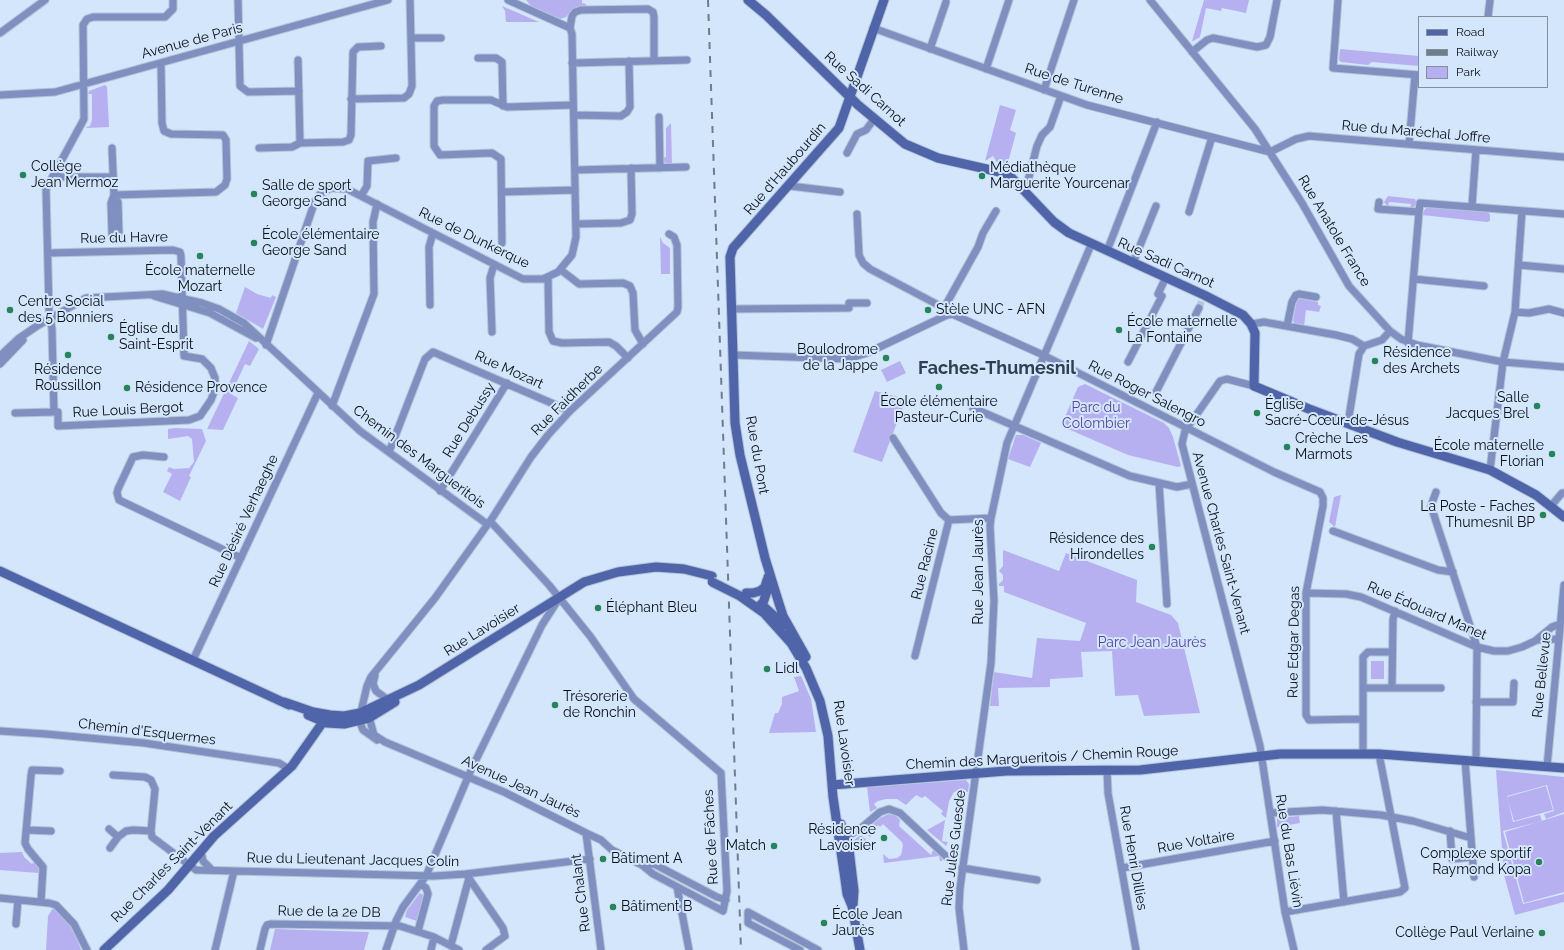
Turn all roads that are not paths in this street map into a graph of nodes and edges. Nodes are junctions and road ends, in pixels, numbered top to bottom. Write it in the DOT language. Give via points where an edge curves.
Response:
graph roads {
  1 [pos="45,0"];
  2 [pos="173,0"];
  3 [pos="238,0"];
  4 [pos="388,0"];
  5 [pos="410,0"];
  6 [pos="884,0"];
  7 [pos="1009,0"];
  8 [pos="1074,0"];
  9 [pos="1150,0"];
  10 [pos="1277,0"];
  11 [pos="1338,0"];
  12 [pos="1490,0"];
  13 [pos="512,1"];
  14 [pos="751,1"];
  15 [pos="946,2"];
  16 [pos="1488,16"];
  17 [pos="570,28"];
  18 [pos="873,28"];
  19 [pos="0,34"];
  20 [pos="411,38"];
  21 [pos="441,38"];
  22 [pos="239,42"];
  23 [pos="380,46"];
  24 [pos="930,49"];
  25 [pos="1192,52"];
  26 [pos="478,58"];
  27 [pos="298,60"];
  28 [pos="687,60"];
  29 [pos="629,61"];
  30 [pos="654,61"];
  31 [pos="572,62"];
  32 [pos="161,63"];
  33 [pos="986,69"];
  34 [pos="1417,75"];
  35 [pos="84,85"];
  36 [pos="1044,90"];
  37 [pos="299,91"];
  38 [pos="0,94"];
  39 [pos="1061,96"];
  40 [pos="850,98"];
  41 [pos="351,99"];
  42 [pos="573,105"];
  43 [pos="503,106"];
  44 [pos="574,116"];
  45 [pos="659,117"];
  46 [pos="874,119"];
  47 [pos="1157,122"];
  48 [pos="1212,137"];
  49 [pos="300,144"];
  50 [pos="1409,144"];
  51 [pos="112,148"];
  52 [pos="259,148"];
  53 [pos="1476,150"];
  54 [pos="1270,152"];
  55 [pos="846,153"];
  56 [pos="1564,157"];
  57 [pos="396,158"];
  58 [pos="686,167"];
  59 [pos="631,168"];
  60 [pos="660,168"];
  61 [pos="575,170"];
  62 [pos="54,174"];
  63 [pos="113,177"];
  64 [pos="790,186"];
  65 [pos="575,190"];
  66 [pos="502,192"];
  67 [pos="840,192"];
  68 [pos="1025,192"];
  69 [pos="114,195"];
  70 [pos="361,196"];
  71 [pos="1379,202"];
  72 [pos="377,204"];
  73 [pos="1156,206"];
  74 [pos="1472,206"];
  75 [pos="996,211"];
  76 [pos="1522,211"];
  77 [pos="1189,212"];
  78 [pos="1419,212"];
  79 [pos="858,214"];
  80 [pos="1564,214"];
  81 [pos="576,224"];
  82 [pos="433,233"];
  83 [pos="669,234"];
  84 [pos="502,243"];
  85 [pos="1091,245"];
  86 [pos="1107,251"];
  87 [pos="48,253"];
  88 [pos="1133,263"];
  89 [pos="494,265"];
  90 [pos="1518,265"];
  91 [pos="1564,269"];
  92 [pos="561,270"];
  93 [pos="1166,277"];
  94 [pos="548,278"];
  95 [pos="1414,279"];
  96 [pos="1484,286"];
  97 [pos="1316,297"];
  98 [pos="181,301"];
  99 [pos="867,303"];
  100 [pos="430,305"];
  101 [pos="944,308"];
  102 [pos="1199,308"];
  103 [pos="732,309"];
  104 [pos="1515,312"];
  105 [pos="1564,313"];
  106 [pos="952,314"];
  107 [pos="50,318"];
  108 [pos="1252,324"];
  109 [pos="37,326"];
  110 [pos="1287,326"];
  111 [pos="1390,331"];
  112 [pos="492,332"];
  113 [pos="1408,343"];
  114 [pos="266,344"];
  115 [pos="642,344"];
  116 [pos="1364,346"];
  117 [pos="733,355"];
  118 [pos="0,356"];
  119 [pos="1044,356"];
  120 [pos="628,358"];
  121 [pos="1564,359"];
  122 [pos="1128,362"];
  123 [pos="1503,362"];
  124 [pos="0,364"];
  125 [pos="1564,367"];
  126 [pos="507,383"];
  127 [pos="1254,386"];
  128 [pos="318,392"];
  129 [pos="1156,392"];
  130 [pos="332,406"];
  131 [pos="973,408"];
  132 [pos="570,411"];
  133 [pos="54,412"];
  134 [pos="15,413"];
  135 [pos="1348,424"];
  136 [pos="1014,426"];
  137 [pos="1187,428"];
  138 [pos="893,438"];
  139 [pos="389,452"];
  140 [pos="164,458"];
  141 [pos="1490,470"];
  142 [pos="1159,483"];
  143 [pos="1192,484"];
  144 [pos="1318,490"];
  145 [pos="440,491"];
  146 [pos="1436,492"];
  147 [pos="1563,492"];
  148 [pos="1551,506"];
  149 [pos="1564,517"];
  150 [pos="992,518"];
  151 [pos="949,520"];
  152 [pos="488,522"];
  153 [pos="1333,531"];
  154 [pos="241,558"];
  155 [pos="765,558"];
  156 [pos="0,571"];
  157 [pos="1453,572"];
  158 [pos="767,573"];
  159 [pos="712,579"];
  160 [pos="1564,585"];
  161 [pos="774,586"];
  162 [pos="742,593"];
  163 [pos="1306,593"];
  164 [pos="559,598"];
  165 [pos="1166,604"];
  166 [pos="763,608"];
  167 [pos="1395,611"];
  168 [pos="1560,624"];
  169 [pos="1559,639"];
  170 [pos="1535,641"];
  171 [pos="1476,647"];
  172 [pos="1392,652"];
  173 [pos="915,656"];
  174 [pos="806,657"];
  175 [pos="193,660"];
  176 [pos="377,672"];
  177 [pos="1514,683"];
  178 [pos="1363,688"];
  179 [pos="1392,688"];
  180 [pos="1442,688"];
  181 [pos="391,701"];
  182 [pos="1476,702"];
  183 [pos="363,717"];
  184 [pos="322,718"];
  185 [pos="1362,719"];
  186 [pos="0,731"];
  187 [pos="385,742"];
  188 [pos="1363,754"];
  189 [pos="1379,754"];
  190 [pos="1261,756"];
  191 [pos="1465,760"];
  192 [pos="1476,760"];
  193 [pos="1546,767"];
  194 [pos="1564,768"];
  195 [pos="289,769"];
  196 [pos="1106,770"];
  197 [pos="60,771"];
  198 [pos="721,773"];
  199 [pos="976,773"];
  200 [pos="113,774"];
  201 [pos="467,777"];
  202 [pos="834,785"];
  203 [pos="1336,811"];
  204 [pos="1270,813"];
  205 [pos="1391,816"];
  206 [pos="109,829"];
  207 [pos="26,830"];
  208 [pos="51,832"];
  209 [pos="151,832"];
  210 [pos="1450,832"];
  211 [pos="586,833"];
  212 [pos="118,837"];
  213 [pos="842,838"];
  214 [pos="1471,838"];
  215 [pos="1275,841"];
  216 [pos="110,848"];
  217 [pos="201,850"];
  218 [pos="1473,857"];
  219 [pos="949,858"];
  220 [pos="590,859"];
  221 [pos="642,865"];
  222 [pos="189,866"];
  223 [pos="962,868"];
  224 [pos="1122,868"];
  225 [pos="212,870"];
  226 [pos="234,871"];
  227 [pos="426,876"];
  228 [pos="467,876"];
  229 [pos="1474,877"];
  230 [pos="1037,880"];
  231 [pos="421,884"];
  232 [pos="677,887"];
  233 [pos="0,898"];
  234 [pos="18,900"];
  235 [pos="726,900"];
  236 [pos="41,902"];
  237 [pos="1344,902"];
  238 [pos="1285,912"];
  239 [pos="16,924"];
  240 [pos="393,926"];
  241 [pos="418,931"];
  242 [pos="434,937"];
  243 [pos="451,945"];
  244 [pos="87,950"];
  245 [pos="104,950"];
  246 [pos="215,950"];
  247 [pos="260,950"];
  248 [pos="386,950"];
  249 [pos="431,950"];
  250 [pos="459,950"];
  251 [pos="486,950"];
  252 [pos="601,950"];
  253 [pos="689,950"];
  254 [pos="800,950"];
  255 [pos="818,950"];
  256 [pos="860,950"];
  257 [pos="964,950"];
  258 [pos="1136,950"];
  259 [pos="1294,950"];
  1 -- 19 [label="street"];
  2 -- 35 [label="street" via="173,9 165,17 87,19 82,28"];
  3 -- 22 [label="street"];
  4 -- 22 [label="street, Avenue de Paris"];
  5 -- 20 [label="street"];
  6 -- 18 [label="main road, Rue d'Haubourdin"];
  7 -- 33 [label="street"];
  8 -- 36 [label="street"];
  9 -- 25 [label="street, Rue Anatole France"];
  10 -- 25 [label="street" via="1266,45 1257,47 1213,38"];
  11 -- 34 [label="street" via="1333,68"];
  12 -- 16 [label="street"];
  13 -- 17 [label="street"];
  14 -- 40 [label="main road, Rue Sadi Carnot"];
  15 -- 24 [label="street"];
  17 -- 30 [label="street" via="572,16 579,10 648,9 654,15"];
  17 -- 31 [label="street, Rue de Dunkerque"];
  18 -- 24 [label="street, Rue de Turenne"];
  18 -- 40 [label="main road, Rue d'Haubourdin"];
  20 -- 21 [label="street"];
  20 -- 41 [label="street" via="410,94 404,98"];
  22 -- 32 [label="street, Avenue de Paris"];
  22 -- 37 [label="street" via="240,83 245,91"];
  23 -- 41 [label="street" via="358,47 353,52"];
  24 -- 33 [label="street, Rue de Turenne"];
  25 -- 54 [label="street, Rue Anatole France"];
  26 -- 43 [label="street" via="496,58 502,62"];
  27 -- 37 [label="street"];
  28 -- 30 [label="street"];
  29 -- 30 [label="street"];
  29 -- 31 [label="street"];
  29 -- 44 [label="street" via="630,108 627,112 621,116"];
  31 -- 42 [label="street, Rue de Dunkerque"];
  32 -- 35 [label="street, Avenue de Paris"];
  32 -- 69 [label="street" via="164,130 172,134 223,135 226,140 226,182 222,189 216,192"];
  33 -- 36 [label="street, Rue de Turenne"];
  34 -- 50 [label="street"];
  35 -- 38 [label="street, Avenue de Paris" via="52,93"];
  35 -- 62 [label="street" via="84,119"];
  36 -- 39 [label="street, Rue de Turenne"];
  37 -- 49 [label="street"];
  39 -- 47 [label="street, Rue de Turenne"];
  39 -- 68 [label="street" via="1050,127 1037,146"];
  40 -- 46 [label="main road, Rue Sadi Carnot"];
  40 -- 64 [label="main road, Rue d'Haubourdin" via="837,131"];
  41 -- 49 [label="street" via="349,140"];
  42 -- 43 [label="street"];
  42 -- 44 [label="street, Rue de Dunkerque"];
  43 -- 66 [label="street" via="492,100 437,102 434,106 436,152 443,156 498,156 501,163"];
  44 -- 61 [label="street, Rue de Dunkerque"];
  45 -- 60 [label="street"];
  46 -- 55 [label="street" via="866,130 857,134"];
  46 -- 68 [label="main road, Rue Sadi Carnot" via="905,144 920,152 1002,172 1011,177"];
  47 -- 48 [label="street, Rue de Turenne"];
  47 -- 86 [label="street"];
  48 -- 54 [label="street, Rue de Turenne"];
  48 -- 77 [label="street"];
  49 -- 52 [label="street" via="292,147"];
  50 -- 53 [label="street, Rue du Maréchal Joffre"];
  50 -- 54 [label="street, Rue du Maréchal Joffre" via="1309,136 1296,139"];
  51 -- 63 [label="street"];
  53 -- 56 [label="street, Rue du Maréchal Joffre"];
  53 -- 74 [label="street"];
  54 -- 111 [label="street, Rue Anatole France" via="1349,286"];
  57 -- 70 [label="street" via="368,161 367,186"];
  58 -- 60 [label="street"];
  59 -- 60 [label="street"];
  59 -- 61 [label="street"];
  59 -- 81 [label="street" via="630,220 621,223"];
  61 -- 65 [label="street, Rue de Dunkerque"];
  62 -- 63 [label="street" via="61,177"];
  62 -- 87 [label="street" via="46,189"];
  63 -- 69 [label="street"];
  64 -- 67 [label="street"];
  64 -- 103 [label="main road, Rue d'Haubourdin" via="732,251"];
  65 -- 66 [label="street"];
  65 -- 81 [label="street, Rue de Dunkerque"];
  66 -- 84 [label="street"];
  68 -- 85 [label="main road, Rue Sadi Carnot" via="1058,226"];
  69 -- 69 [label="street" via="118,202 119,234 116,240 112,235 111,203"];
  70 -- 72 [label="street, Rue de Dunkerque"];
  70 -- 114 [label="street, Rue de Dunkerque" via="348,189 334,188 316,198"];
  71 -- 78 [label="street" via="1378,209"];
  72 -- 82 [label="street, Rue de Dunkerque"];
  72 -- 130 [label="street" via="373,222 374,294"];
  73 -- 88 [label="street"];
  74 -- 76 [label="street"];
  74 -- 78 [label="street" via="1420,203"];
  75 -- 101 [label="street"];
  76 -- 80 [label="street"];
  76 -- 90 [label="street"];
  78 -- 95 [label="street"];
  79 -- 101 [label="street, Rue Roger Salengro" via="859,255 863,263"];
  81 -- 92 [label="street, Rue de Dunkerque" via="574,251"];
  82 -- 89 [label="street, Rue de Dunkerque"];
  82 -- 100 [label="street" via="430,247"];
  83 -- 115 [label="street, Rue Faidherbe" via="677,245 678,310"];
  85 -- 86 [label="main road, Rue Sadi Carnot"];
  85 -- 119 [label="street, Rue Jean Jaurès"];
  86 -- 88 [label="main road, Rue Sadi Carnot"];
  87 -- 98 [label="street, Rue du Havre" via="175,250 180,252 181,256"];
  87 -- 107 [label="street"];
  88 -- 93 [label="main road, Rue Sadi Carnot"];
  89 -- 94 [label="street, Rue de Dunkerque" via="523,279"];
  89 -- 112 [label="street" via="490,278"];
  90 -- 91 [label="street"];
  90 -- 104 [label="street"];
  92 -- 94 [label="street, Rue de Dunkerque"];
  92 -- 115 [label="street" via="579,284 624,283 630,286 633,292 635,330"];
  93 -- 108 [label="main road, Rue Sadi Carnot" via="1203,298 1240,313"];
  93 -- 122 [label="street" via="1158,294 1162,296"];
  94 -- 120 [label="street" via="549,332 553,340 562,343 609,342"];
  95 -- 96 [label="street"];
  95 -- 113 [label="street"];
  97 -- 110 [label="street" via="1299,294 1296,296 1292,302"];
  98 -- 107 [label="street, Chemin des Margueritois" via="162,294 86,298"];
  98 -- 114 [label="street, Chemin des Margueritois" via="219,309 244,324"];
  98 -- 133 [label="street, Rue Louis Bergot" via="184,356 202,359 211,368 215,378 215,388 200,416 189,420 58,426 58,412"];
  99 -- 103 [label="street" via="849,303 849,308"];
  101 -- 106 [label="street, Rue Roger Salengro"];
  102 -- 129 [label="street"];
  103 -- 117 [label="main road, Rue d'Haubourdin"];
  104 -- 105 [label="street" via="1549,309"];
  104 -- 123 [label="street"];
  106 -- 117 [label="street" via="867,353 848,359"];
  106 -- 119 [label="street, Rue Roger Salengro"];
  107 -- 109 [label="street, Chemin des Margueritois"];
  107 -- 133 [label="street"];
  108 -- 110 [label="street" via="1262,322"];
  108 -- 127 [label="main road" via="1256,336"];
  109 -- 118 [label="street"];
  109 -- 124 [label="street"];
  110 -- 116 [label="street" via="1348,338"];
  111 -- 113 [label="street, Rue Anatole France"];
  111 -- 116 [label="street" via="1382,340"];
  113 -- 123 [label="street, Rue Anatole France"];
  114 -- 128 [label="street, Chemin des Margueritois"];
  115 -- 120 [label="street, Rue Faidherbe"];
  116 -- 135 [label="street" via="1359,354"];
  117 -- 155 [label="main road, Rue du Pont" via="737,442"];
  119 -- 136 [label="street, Rue Jean Jaurès"];
  119 -- 137 [label="street, Rue Roger Salengro"];
  120 -- 132 [label="street, Rue Faidherbe"];
  121 -- 125 [label="street"];
  123 -- 125 [label="street, Rue Anatole France"];
  123 -- 141 [label="street"];
  126 -- 132 [label="street, Rue Mozart"];
  126 -- 139 [label="street, Rue Mozart" via="437,353 430,353 425,359"];
  126 -- 145 [label="street, Rue Debussy"];
  127 -- 135 [label="main road"];
  127 -- 137 [label="street, Avenue Charles Saint-Venant" via="1227,378 1221,380"];
  128 -- 130 [label="street, Chemin des Margueritois"];
  128 -- 154 [label="street, Rue Désiré Verhaeghe"];
  130 -- 139 [label="street, Chemin des Margueritois"];
  131 -- 136 [label="street"];
  132 -- 152 [label="street, Rue Faidherbe" via="539,446"];
  133 -- 134 [label="street"];
  135 -- 141 [label="main road"];
  136 -- 142 [label="street" via="1130,476"];
  136 -- 150 [label="street, Rue Jean Jaurès" via="1004,454"];
  137 -- 143 [label="street, Avenue Charles Saint-Venant" via="1182,444"];
  137 -- 144 [label="street, Rue Roger Salengro" via="1274,472"];
  138 -- 151 [label="street" via="941,513"];
  139 -- 145 [label="street, Chemin des Margueritois"];
  140 -- 154 [label="street" via="142,455 133,457 117,491 119,500"];
  141 -- 148 [label="main road" via="1526,488"];
  142 -- 143 [label="street" via="1180,487"];
  142 -- 165 [label="street"];
  143 -- 190 [label="street, Avenue Charles Saint-Venant"];
  144 -- 163 [label="street, Rue Edgar Degas" via="1322,494 1323,502"];
  145 -- 152 [label="street, Chemin des Margueritois"];
  146 -- 157 [label="street" via="1431,506"];
  147 -- 148 [label="street"];
  148 -- 149 [label="main road"];
  150 -- 151 [label="street, Rue Racine"];
  150 -- 199 [label="street, Rue Jean Jaurès" via="990,526 994,606 990,667"];
  151 -- 173 [label="street, Rue Racine"];
  152 -- 164 [label="street, Chemin des Margueritois" via="527,559"];
  152 -- 176 [label="street, Rue Faidherbe" via="423,614"];
  153 -- 157 [label="street" via="1438,570"];
  154 -- 175 [label="street, Rue Désiré Verhaeghe"];
  155 -- 158 [label="main road, Rue du Pont"];
  155 -- 161 [label="main road, Rue du Pont"];
  156 -- 175 [label="main road"];
  157 -- 171 [label="street"];
  158 -- 162 [label="main road" via="767,581 763,588 755,593"];
  158 -- 166 [label="main road, Rue du Pont" via="769,585"];
  159 -- 162 [label="main road, Rue Lavoisier"];
  159 -- 164 [label="main road, Rue Lavoisier" via="678,572 652,572 606,580"];
  159 -- 164 [label="main road, Rue Lavoisier" via="674,567 643,568 594,578 574,587"];
  160 -- 168 [label="street, Rue Bellevue"];
  161 -- 166 [label="main road" via="773,598"];
  161 -- 174 [label="main road, Rue du Pont" via="783,616"];
  162 -- 166 [label="main road, Rue Lavoisier"];
  163 -- 167 [label="street, Rue Édouard Manet" via="1351,594"];
  163 -- 185 [label="street, Rue Edgar Degas" via="1306,715 1310,720"];
  164 -- 181 [label="main road, Rue Lavoisier"];
  164 -- 198 [label="street, Chemin des Margueritois" via="585,629 634,699"];
  164 -- 201 [label="street" via="542,625"];
  166 -- 174 [label="main road, Rue Lavoisier" via="782,622"];
  166 -- 202 [label="main road, Rue Lavoisier" via="795,648 814,687 825,720"];
  167 -- 171 [label="street, Rue Édouard Manet"];
  167 -- 172 [label="street"];
  168 -- 169 [label="street, Rue Bellevue"];
  168 -- 170 [label="street, Rue Édouard Manet" via="1552,627"];
  169 -- 170 [label="street, Rue Édouard Manet" via="1542,638"];
  169 -- 193 [label="street, Rue Bellevue"];
  170 -- 171 [label="street, Rue Édouard Manet" via="1508,651"];
  171 -- 182 [label="street"];
  172 -- 178 [label="street" via="1364,653"];
  172 -- 179 [label="street"];
  174 -- 202 [label="main road, Rue Lavoisier" via="827,706"];
  175 -- 184 [label="main road"];
  176 -- 181 [label="street" via="374,688 378,694"];
  176 -- 183 [label="street" via="369,682"];
  177 -- 182 [label="street" via="1513,702"];
  178 -- 179 [label="street"];
  178 -- 185 [label="street"];
  179 -- 180 [label="street"];
  181 -- 183 [label="main road, Rue Lavoisier"];
  182 -- 192 [label="street"];
  183 -- 184 [label="main road, Rue Lavoisier" via="329,720"];
  183 -- 187 [label="street, Avenue Jean Jaurès" via="374,735"];
  183 -- 187 [label="street, Avenue Jean Jaurès" via="361,727 367,734"];
  184 -- 195 [label="main road, Rue Charles Saint-Venant"];
  185 -- 188 [label="street"];
  186 -- 195 [label="street, Chemin d'Esquermes" via="144,743 279,763"];
  187 -- 201 [label="street, Avenue Jean Jaurès"];
  188 -- 189 [label="main road, Chemin des Margueritois / Chemin Rouge"];
  188 -- 190 [label="main road, Chemin des Margueritois / Chemin Rouge"];
  189 -- 191 [label="main road, Chemin des Margueritois / Chemin Rouge"];
  189 -- 205 [label="street"];
  190 -- 196 [label="main road, Chemin des Margueritois / Chemin Rouge" via="1151,769"];
  190 -- 204 [label="street, Rue du Bas Liévin"];
  191 -- 192 [label="main road, Chemin des Margueritois / Chemin Rouge"];
  191 -- 214 [label="street"];
  192 -- 193 [label="main road, Chemin des Margueritois / Chemin Rouge"];
  193 -- 194 [label="main road, Chemin des Margueritois / Chemin Rouge"];
  195 -- 217 [label="main road, Rue Charles Saint-Venant"];
  196 -- 199 [label="main road, Chemin des Margueritois / Chemin Rouge"];
  196 -- 224 [label="street, Rue Henri Dillies"];
  197 -- 207 [label="street" via="32,770"];
  198 -- 235 [label="street, Rue de Fâches"];
  199 -- 202 [label="main road, Chemin des Margueritois / Chemin Rouge"];
  199 -- 223 [label="street, Rue Jules Guesde"];
  200 -- 209 [label="street" via="145,777 153,782 155,788"];
  201 -- 211 [label="street, Avenue Jean Jaurès" via="504,792"];
  201 -- 227 [label="street"];
  202 -- 213 [label="main road, Rue Lavoisier"];
  203 -- 204 [label="street" via="1299,810"];
  203 -- 205 [label="street"];
  203 -- 237 [label="street"];
  204 -- 215 [label="street, Rue du Bas Liévin"];
  205 -- 210 [label="street"];
  205 -- 237 [label="street" via="1405,888 1400,892"];
  206 -- 212 [label="street"];
  207 -- 208 [label="street"];
  207 -- 236 [label="street" via="28,850 43,867"];
  209 -- 212 [label="street" via="129,830"];
  209 -- 222 [label="street" via="155,840"];
  210 -- 214 [label="street"];
  210 -- 218 [label="street" via="1452,859"];
  211 -- 220 [label="street, Rue Chalant"];
  211 -- 221 [label="street, Avenue Jean Jaurès"];
  212 -- 216 [label="street"];
  213 -- 219 [label="street" via="859,830 880,812 889,809 900,813"];
  213 -- 256 [label="main road, Rue Lavoisier" via="849,849 854,886 852,906"];
  214 -- 218 [label="street"];
  215 -- 224 [label="street, Rue Voltaire"];
  215 -- 238 [label="street, Rue du Bas Liévin"];
  217 -- 222 [label="main road, Rue Charles Saint-Venant"];
  217 -- 225 [label="street" via="205,865"];
  218 -- 229 [label="street"];
  220 -- 228 [label="street, Rue du Lieutenant Jacques Colin"];
  220 -- 252 [label="street, Rue Chalant"];
  221 -- 232 [label="street, Avenue Jean Jaurès"];
  221 -- 235 [label="street, Avenue Jean Jaurès" via="654,864"];
  222 -- 225 [label="street, Rue du Lieutenant Jacques Colin" via="196,870"];
  222 -- 245 [label="main road, Rue Charles Saint-Venant" via="160,898"];
  223 -- 230 [label="street"];
  223 -- 257 [label="street, Rue Jules Guesde" via="959,908"];
  224 -- 258 [label="street, Rue Henri Dillies"];
  225 -- 226 [label="street, Rue du Lieutenant Jacques Colin"];
  226 -- 227 [label="street, Rue du Lieutenant Jacques Colin"];
  226 -- 246 [label="street"];
  227 -- 228 [label="street, Rue du Lieutenant Jacques Colin"];
  227 -- 231 [label="street"];
  228 -- 243 [label="street"];
  228 -- 251 [label="street" via="503,928 505,936"];
  231 -- 240 [label="street" via="403,907"];
  231 -- 241 [label="street" via="428,894"];
  232 -- 235 [label="street, Avenue Jean Jaurès" via="723,911"];
  232 -- 253 [label="street"];
  233 -- 234 [label="street"];
  234 -- 236 [label="street"];
  234 -- 239 [label="street"];
  236 -- 244 [label="street" via="52,904 62,910 74,924"];
  237 -- 238 [label="street"];
  238 -- 259 [label="street, Rue du Bas Liévin"];
  240 -- 241 [label="street, Rue de la 2e DB"];
  240 -- 247 [label="street, Rue de la 2e DB" via="271,924 265,929"];
  240 -- 248 [label="street"];
  241 -- 242 [label="street, Rue de la 2e DB"];
  242 -- 243 [label="street, Rue de la 2e DB"];
  242 -- 249 [label="street"];
  243 -- 250 [label="street, Rue de la 2e DB"];
  254 -- 255 [label="street" via="748,923 748,912"];
}
